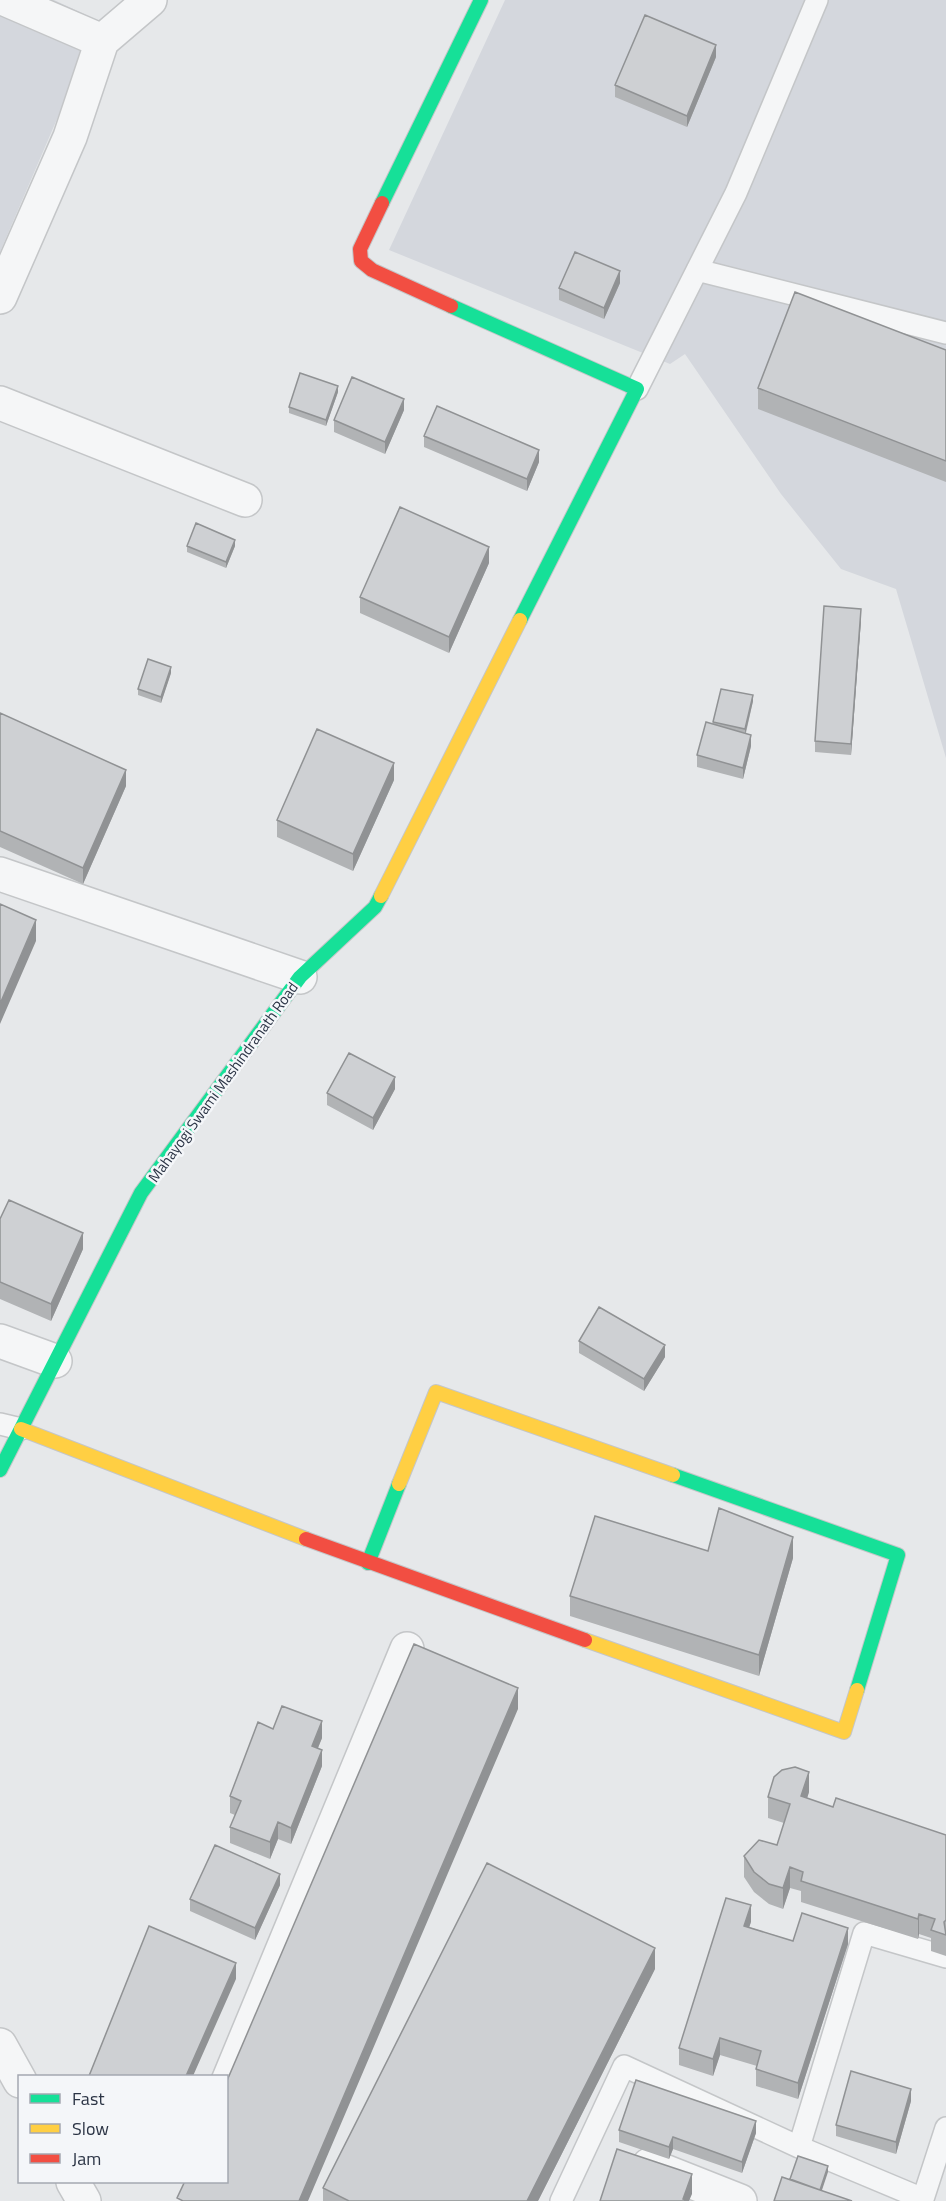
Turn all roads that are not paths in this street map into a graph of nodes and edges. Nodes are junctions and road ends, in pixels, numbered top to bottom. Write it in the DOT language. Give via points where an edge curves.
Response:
graph roads {
  1 [pos="7,0"];
  2 [pos="150,0"];
  3 [pos="481,0"];
  4 [pos="817,0"];
  5 [pos="102,41"];
  6 [pos="697,270"];
  7 [pos="0,297"];
  8 [pos="946,333"];
  9 [pos="637,389"];
  10 [pos="0,403"];
  11 [pos="245,500"];
  12 [pos="0,874"];
  13 [pos="300,977"];
  14 [pos="0,1341"];
  15 [pos="55,1361"];
  16 [pos="0,1424"];
  17 [pos="21,1429"];
  18 [pos="0,1470"];
  19 [pos="368,1563"];
  20 [pos="407,1648"];
  21 [pos="946,1957"];
  22 [pos="0,2045"];
  23 [pos="18,2077"];
  24 [pos="228,2081"];
  25 [pos="946,2128"];
  26 [pos="799,2147"];
  27 [pos="628,2156"];
  28 [pos="75,2183"];
  29 [pos="84,2201"];
  30 [pos="561,2201"];
  31 [pos="740,2201"];
  1 -- 5 [label="street"];
  2 -- 5 [label="street"];
  3 -- 9 [label="street" via="360,249 361,261 372,270"];
  4 -- 6 [label="lane" via="736,193"];
  5 -- 7 [label="street" via="70,137"];
  6 -- 8 [label="lane"];
  6 -- 9 [label="lane"];
  9 -- 13 [label="street" via="375,907"];
  10 -- 11 [label="street"];
  12 -- 13 [label="street, Mahayogi Swami Mashindranath Road"];
  13 -- 15 [label="street, Mahayogi Swami Mashindranath Road" via="141,1193"];
  14 -- 15 [label="street"];
  15 -- 17 [label="street, Mahayogi Swami Mashindranath Road"];
  16 -- 17 [label="lane"];
  17 -- 18 [label="street, Mahayogi Swami Mashindranath Road"];
  17 -- 19 [label="street"];
  19 -- 19 [label="street" via="436,1392 898,1556 844,1732"];
  20 -- 24 [label="street"];
  21 -- 26 [label="lane" via="864,1933"];
  22 -- 23 [label="street"];
  25 -- 26 [label="lane" via="923,2199"];
  26 -- 30 [label="lane" via="624,2066"];
  27 -- 31 [label="street"];
  28 -- 29 [label="street"];
}
